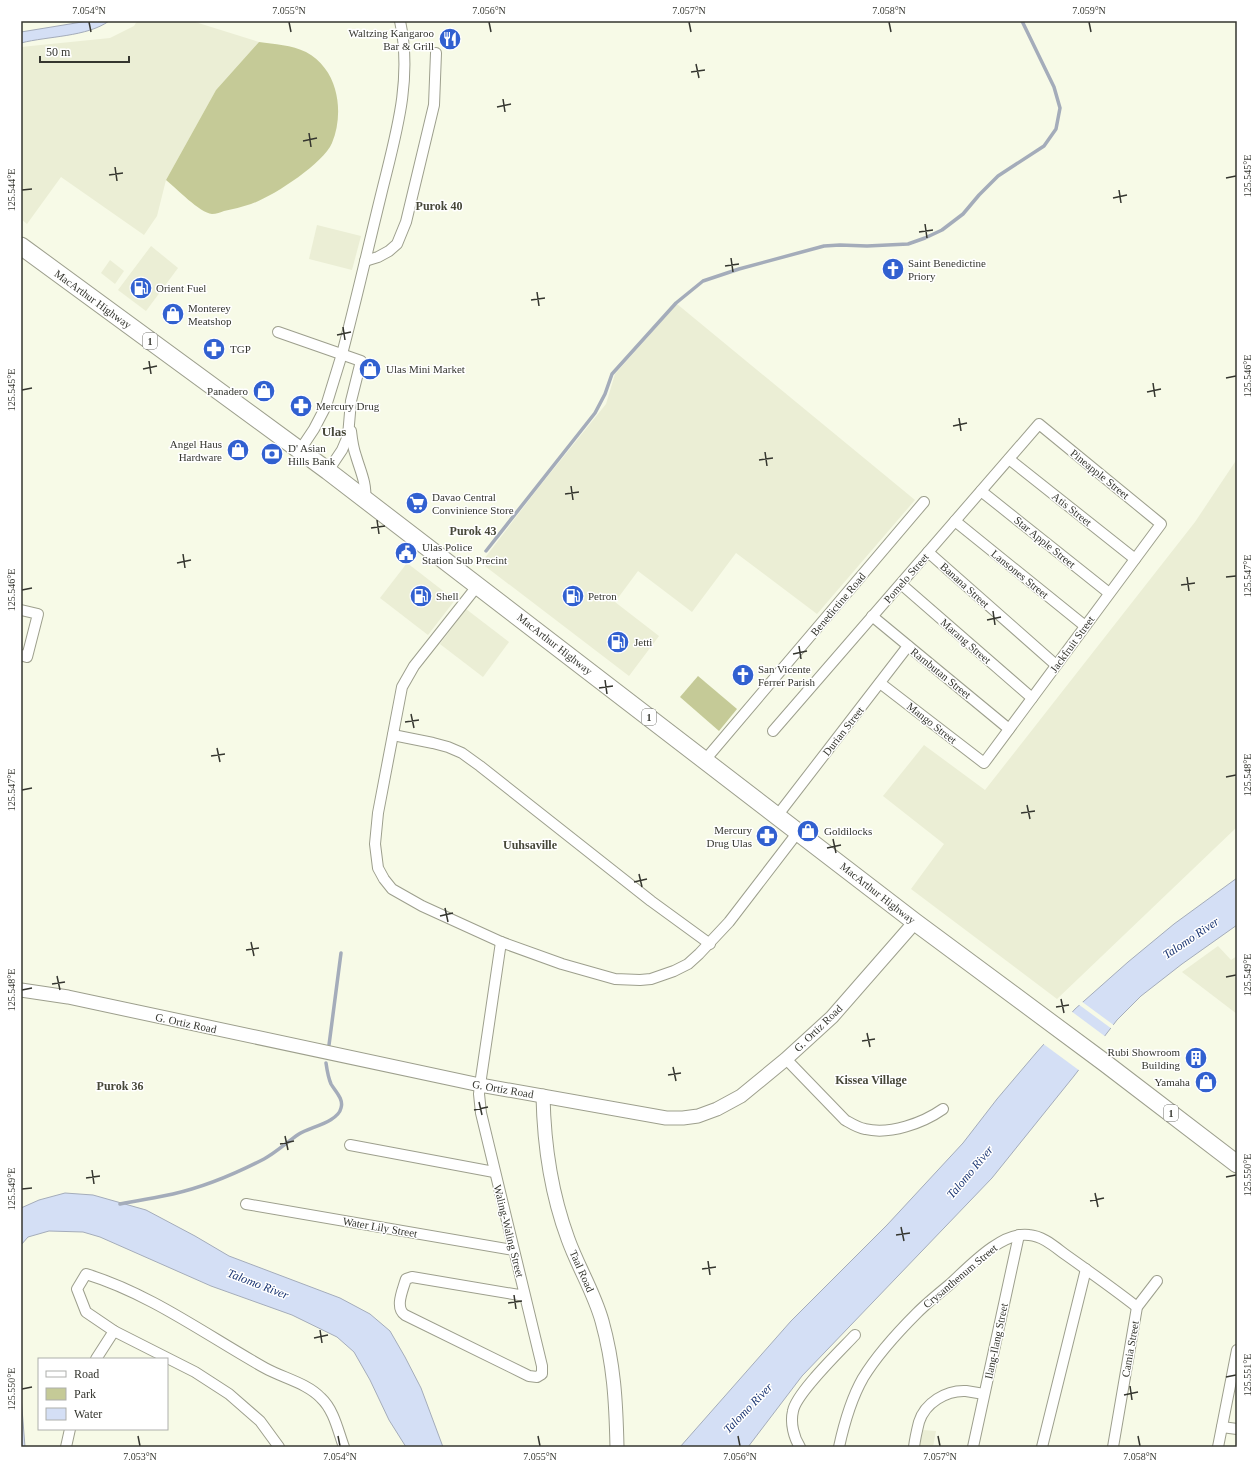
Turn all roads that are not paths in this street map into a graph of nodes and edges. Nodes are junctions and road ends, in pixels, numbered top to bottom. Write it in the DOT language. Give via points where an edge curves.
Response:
graph roads {
  1 [pos="400,21"];
  2 [pos="436,53"];
  3 [pos="21,246"];
  4 [pos="365,261"];
  5 [pos="278,332"];
  6 [pos="342,354"];
  7 [pos="1039,424"];
  8 [pos="350,425"];
  9 [pos="300,450"];
  10 [pos="1009,459"];
  11 [pos="328,471"];
  12 [pos="981,491"];
  13 [pos="365,499"];
  14 [pos="924,502"];
  15 [pos="955,521"];
  16 [pos="1161,524"];
  17 [pos="928,552"];
  18 [pos="1135,559"];
  19 [pos="901,584"];
  20 [pos="478,585"];
  21 [pos="1109,593"];
  22 [pos="21,610"];
  23 [pos="872,616"];
  24 [pos="1085,626"];
  25 [pos="908,646"];
  26 [pos="21,655"];
  27 [pos="1056,665"];
  28 [pos="880,683"];
  29 [pos="1032,698"];
  30 [pos="1009,729"];
  31 [pos="773,731"];
  32 [pos="393,734"];
  33 [pos="705,760"];
  34 [pos="984,763"];
  35 [pos="777,816"];
  36 [pos="798,832"];
  37 [pos="915,922"];
  38 [pos="501,942"];
  39 [pos="710,944"];
  40 [pos="21,990"];
  41 [pos="786,1059"];
  42 [pos="480,1085"];
  43 [pos="543,1096"];
  44 [pos="943,1109"];
  45 [pos="350,1145"];
  46 [pos="1237,1164"];
  47 [pos="494,1172"];
  48 [pos="246,1204"];
  49 [pos="1019,1235"];
  50 [pos="513,1250"];
  51 [pos="1086,1269"];
  52 [pos="1157,1281"];
  53 [pos="525,1296"];
  54 [pos="1137,1307"];
  55 [pos="114,1331"];
  56 [pos="855,1335"];
  57 [pos="1237,1350"];
  58 [pos="97,1358"];
  59 [pos="167,1358"];
  60 [pos="168,1358"];
  61 [pos="984,1394"];
  62 [pos="1222,1427"];
  63 [pos="70,1430"];
  64 [pos="1237,1430"];
  65 [pos="66,1447"];
  66 [pos="279,1447"];
  67 [pos="344,1447"];
  68 [pos="617,1447"];
  69 [pos="800,1447"];
  70 [pos="839,1447"];
  71 [pos="914,1447"];
  72 [pos="973,1447"];
  73 [pos="1042,1447"];
  74 [pos="1113,1447"];
  75 [pos="1218,1447"];
  1 -- 4 [label="street" via="406,59 403,101"];
  2 -- 4 [label="street" via="434,105 406,222 397,244 389,252"];
  3 -- 9 [label="highway, MacArthur Highway / 1"];
  4 -- 6 [label="street"];
  5 -- 6 [label="street"];
  6 -- 8 [label="street" via="361,361 351,401"];
  6 -- 9 [label="street" via="326,406"];
  7 -- 10 [label="street, Pomelo Street"];
  7 -- 16 [label="street, Pineapple Street"];
  8 -- 11 [label="street" via="342,450"];
  8 -- 13 [label="street" via="365,488"];
  9 -- 11 [label="highway, MacArthur Highway / 1"];
  10 -- 12 [label="street, Pomelo Street"];
  10 -- 18 [label="street, Atis Street"];
  11 -- 13 [label="highway, MacArthur Highway / 1"];
  12 -- 15 [label="street, Pomelo Street"];
  12 -- 21 [label="street, Star Apple Street"];
  13 -- 20 [label="highway, MacArthur Highway / 1"];
  14 -- 33 [label="street, Benedictine Road"];
  15 -- 17 [label="street, Pomelo Street"];
  15 -- 24 [label="street, Lansones Street"];
  16 -- 18 [label="street, Jackfruit Street"];
  17 -- 19 [label="street, Pomelo Street"];
  17 -- 27 [label="street, Banana Street"];
  18 -- 21 [label="street, Jackfruit Street"];
  19 -- 23 [label="street, Pomelo Street"];
  19 -- 29 [label="street, Marang Street"];
  20 -- 32 [label="street" via="407,677 399,698"];
  20 -- 33 [label="highway, MacArthur Highway / 1"];
  21 -- 24 [label="street, Jackfruit Street"];
  22 -- 26 [label="street" via="38,614 27,657"];
  23 -- 25 [label="street, Rambutan Street"];
  23 -- 31 [label="street, Pomelo Street"];
  24 -- 27 [label="street, Jackfruit Street"];
  25 -- 28 [label="street, Durian Street"];
  25 -- 30 [label="street, Rambutan Street"];
  27 -- 29 [label="street, Jackfruit Street"];
  28 -- 34 [label="street, Mango Street"];
  28 -- 35 [label="street, Durian Street"];
  29 -- 30 [label="street, Jackfruit Street"];
  30 -- 34 [label="street, Jackfruit Street"];
  32 -- 38 [label="street" via="376,831 378,868 392,889 408,899"];
  32 -- 39 [label="street" via="462,753"];
  33 -- 35 [label="highway, MacArthur Highway / 1"];
  35 -- 36 [label="highway, MacArthur Highway / 1"];
  36 -- 37 [label="highway, MacArthur Highway / 1"];
  36 -- 39 [label="street"];
  37 -- 41 [label="street, G. Ortiz Road" via="832,1017"];
  37 -- 46 [label="highway, MacArthur Highway / 1"];
  38 -- 39 [label="street" via="562,964 615,980 627,981 651,979 674,971 688,964"];
  38 -- 42 [label="street, Waling-Waling Street"];
  40 -- 42 [label="street, G. Ortiz Road" via="68,997"];
  41 -- 43 [label="street, G. Ortiz Road" via="741,1096 698,1116 666,1118"];
  41 -- 44 [label="street" via="845,1120 866,1130 907,1127 934,1116"];
  42 -- 43 [label="street, G. Ortiz Road"];
  42 -- 47 [label="street, Waling-Waling Street" via="480,1108"];
  43 -- 68 [label="street, Taal Road" via="544,1127 554,1196 568,1241 601,1319 611,1357 616,1394"];
  45 -- 47 [label="street"];
  47 -- 50 [label="street, Waling-Waling Street"];
  48 -- 50 [label="street, Water Lily Street"];
  49 -- 51 [label="street, Crysanthenum Street" via="1039,1237"];
  49 -- 61 [label="street, Ilang-Ilang Street"];
  49 -- 70 [label="street, Crysanthenum Street" via="993,1247 980,1257 917,1312 884,1350 863,1379 849,1409"];
  50 -- 53 [label="street, Waling-Waling Street"];
  51 -- 54 [label="street, Crysanthenum Street"];
  51 -- 73 [label="street"];
  52 -- 54 [label="street, Camia Street"];
  53 -- 53 [label="street, Waling-Waling Street" via="542,1366 540,1376 533,1377 522,1372 402,1313 400,1308 406,1279 412,1277"];
  54 -- 74 [label="street, Camia Street"];
  55 -- 58 [label="street"];
  55 -- 59 [label="street"];
  55 -- 67 [label="street" via="86,1312 77,1289 86,1274 109,1281 162,1306 267,1369 303,1385 321,1397 328,1405"];
  56 -- 69 [label="street" via="804,1390 793,1410 792,1427"];
  57 -- 62 [label="street"];
  60 -- 66 [label="street" via="229,1394 260,1422"];
  61 -- 71 [label="street" via="953,1392 928,1405 919,1421"];
  61 -- 72 [label="street, Ilang-Ilang Street"];
  62 -- 64 [label="street"];
  62 -- 75 [label="street"];
  63 -- 65 [label="street"];
}
